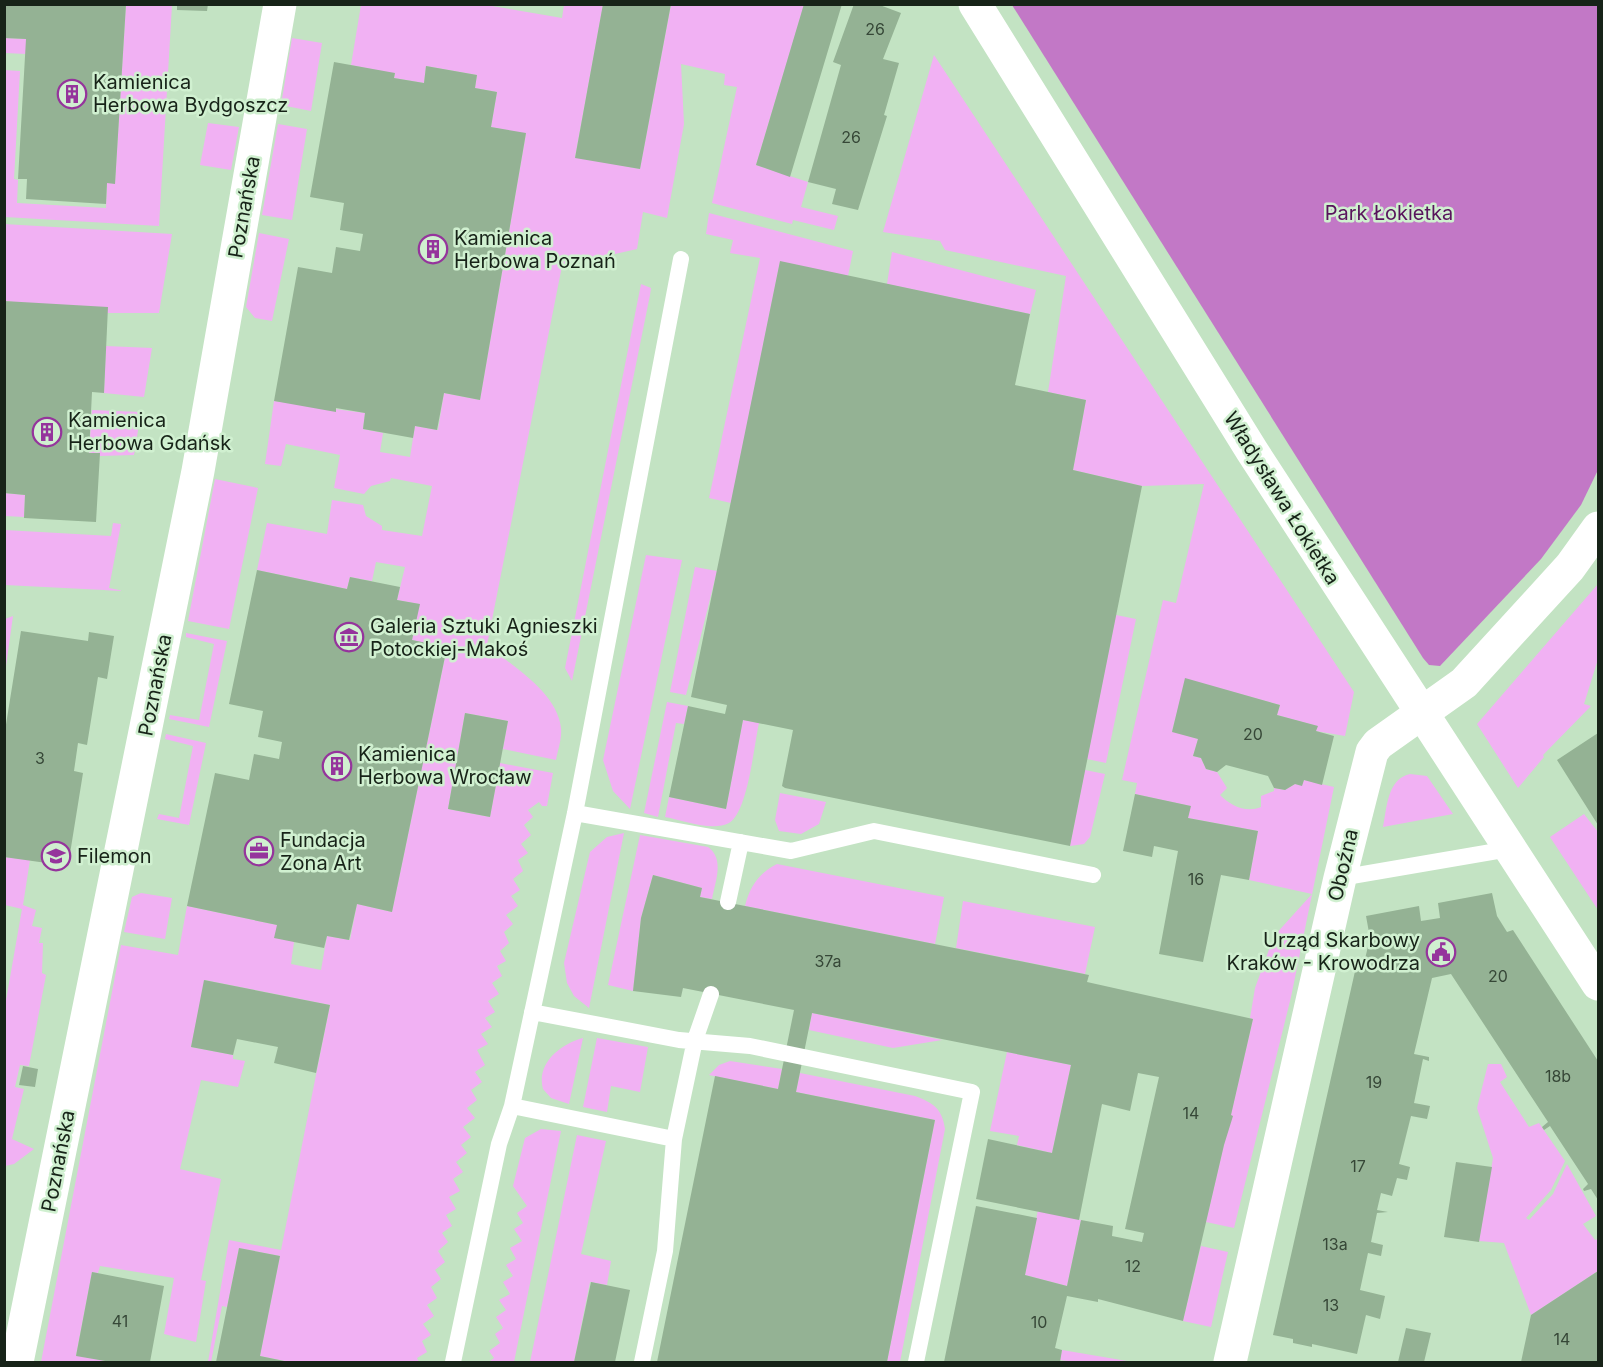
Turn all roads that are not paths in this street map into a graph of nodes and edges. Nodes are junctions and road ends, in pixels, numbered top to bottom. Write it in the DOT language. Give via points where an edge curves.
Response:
graph roads {
  1 [pos="279,4"];
  2 [pos="975,4"];
  3 [pos="681,259"];
  4 [pos="1597,532"];
  5 [pos="1420,714"];
  6 [pos="574,813"];
  7 [pos="741,842"];
  8 [pos="1509,849"];
  9 [pos="1093,874"];
  10 [pos="1340,878"];
  11 [pos="728,902"];
  12 [pos="1599,984"];
  13 [pos="711,994"];
  14 [pos="532,1012"];
  15 [pos="695,1040"];
  16 [pos="512,1106"];
  17 [pos="674,1139"];
  18 [pos="17,1362"];
  19 [pos="453,1362"];
  20 [pos="642,1362"];
  21 [pos="916,1362"];
  22 [pos="1230,1362"];
  1 -- 18 [label="street, Poznańska" via="196,482"];
  2 -- 5 [label="street, Władysława Łokietka" via="1252,452"];
  3 -- 6 [label="lane"];
  4 -- 5 [label="street, Oboźna" via="1570,567 1464,682"];
  5 -- 8 [label="street, Władysława Łokietka"];
  5 -- 10 [label="street, Oboźna" via="1372,752"];
  6 -- 7 [label="lane"];
  6 -- 14 [label="lane"];
  7 -- 9 [label="lane" via="791,851 874,831"];
  7 -- 11 [label="lane"];
  8 -- 10 [label="lane"];
  8 -- 12 [label="street, Władysława Łokietka"];
  10 -- 22 [label="street, Oboźna"];
  13 -- 15 [label="lane"];
  14 -- 15 [label="lane"];
  14 -- 16 [label="lane"];
  15 -- 17 [label="lane"];
  15 -- 21 [label="lane" via="750,1046 972,1092"];
  16 -- 17 [label="lane"];
  16 -- 19 [label="lane" via="500,1144"];
  17 -- 20 [label="lane" via="665,1251"];
}
